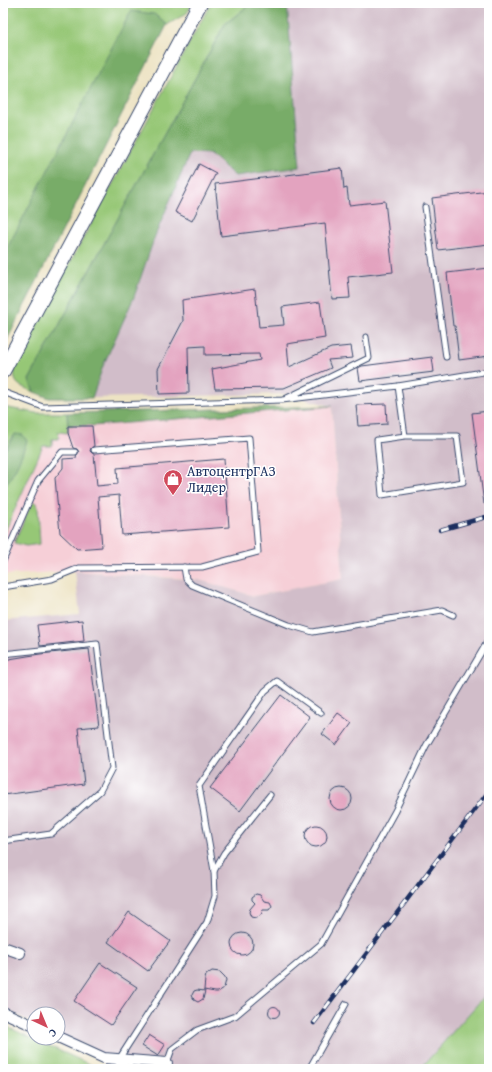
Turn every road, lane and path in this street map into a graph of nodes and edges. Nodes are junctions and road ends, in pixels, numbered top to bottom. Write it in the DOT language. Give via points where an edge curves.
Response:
graph roads {
  1 [pos="200,3"];
  2 [pos="425,207"];
  3 [pos="366,337"];
  4 [pos="446,357"];
  5 [pos="3,371"];
  6 [pos="489,371"];
  7 [pos="398,386"];
  8 [pos="3,392"];
  9 [pos="282,400"];
  10 [pos="405,436"];
  11 [pos="94,450"];
  12 [pos="75,452"];
  13 [pos="3,561"];
  14 [pos="184,567"];
  15 [pos="3,587"];
  16 [pos="453,616"];
  17 [pos="489,639"];
  18 [pos="3,654"];
  19 [pos="321,713"];
  20 [pos="270,795"];
  21 [pos="3,841"];
  22 [pos="214,871"];
  23 [pos="3,946"];
  24 [pos="20,953"];
  25 [pos="346,1004"];
  26 [pos="3,1012"];
  27 [pos="26,1022"];
  28 [pos="66,1041"];
  29 [pos="167,1063"];
  30 [pos="120,1064"];
  31 [pos="309,1069"];
  1 -- 5 [label="main road"];
  2 -- 4 [label="lane"];
  3 -- 9 [label="lane" via="370,358"];
  6 -- 7 [label="lane"];
  7 -- 9 [label="lane"];
  7 -- 10 [label="lane"];
  8 -- 9 [label="lane" via="43,407"];
  10 -- 10 [label="lane" via="456,436 463,482 382,495 377,440"];
  11 -- 14 [label="lane" via="250,438 258,552 202,567"];
  12 -- 13 [label="lane" via="62,452 38,481"];
  14 -- 15 [label="lane" via="79,568 52,579"];
  14 -- 16 [label="lane" via="186,579 192,585 289,625 313,632 442,610"];
  17 -- 29 [label="lane" via="426,746 396,811 321,944 235,1016 197,1030 178,1044 172,1049"];
  18 -- 21 [label="lane" via="97,644 112,768 100,791 51,834"];
  19 -- 22 [label="lane" via="277,681 265,691 199,786"];
  20 -- 22 [label="lane" via="224,853"];
  22 -- 30 [label="lane" via="215,896 206,922"];
  23 -- 24 [label="street"];
  25 -- 31 [label="lane"];
  26 -- 27 [label="street"];
  28 -- 30 [label="street"];
  29 -- 30 [label="street"];
}
